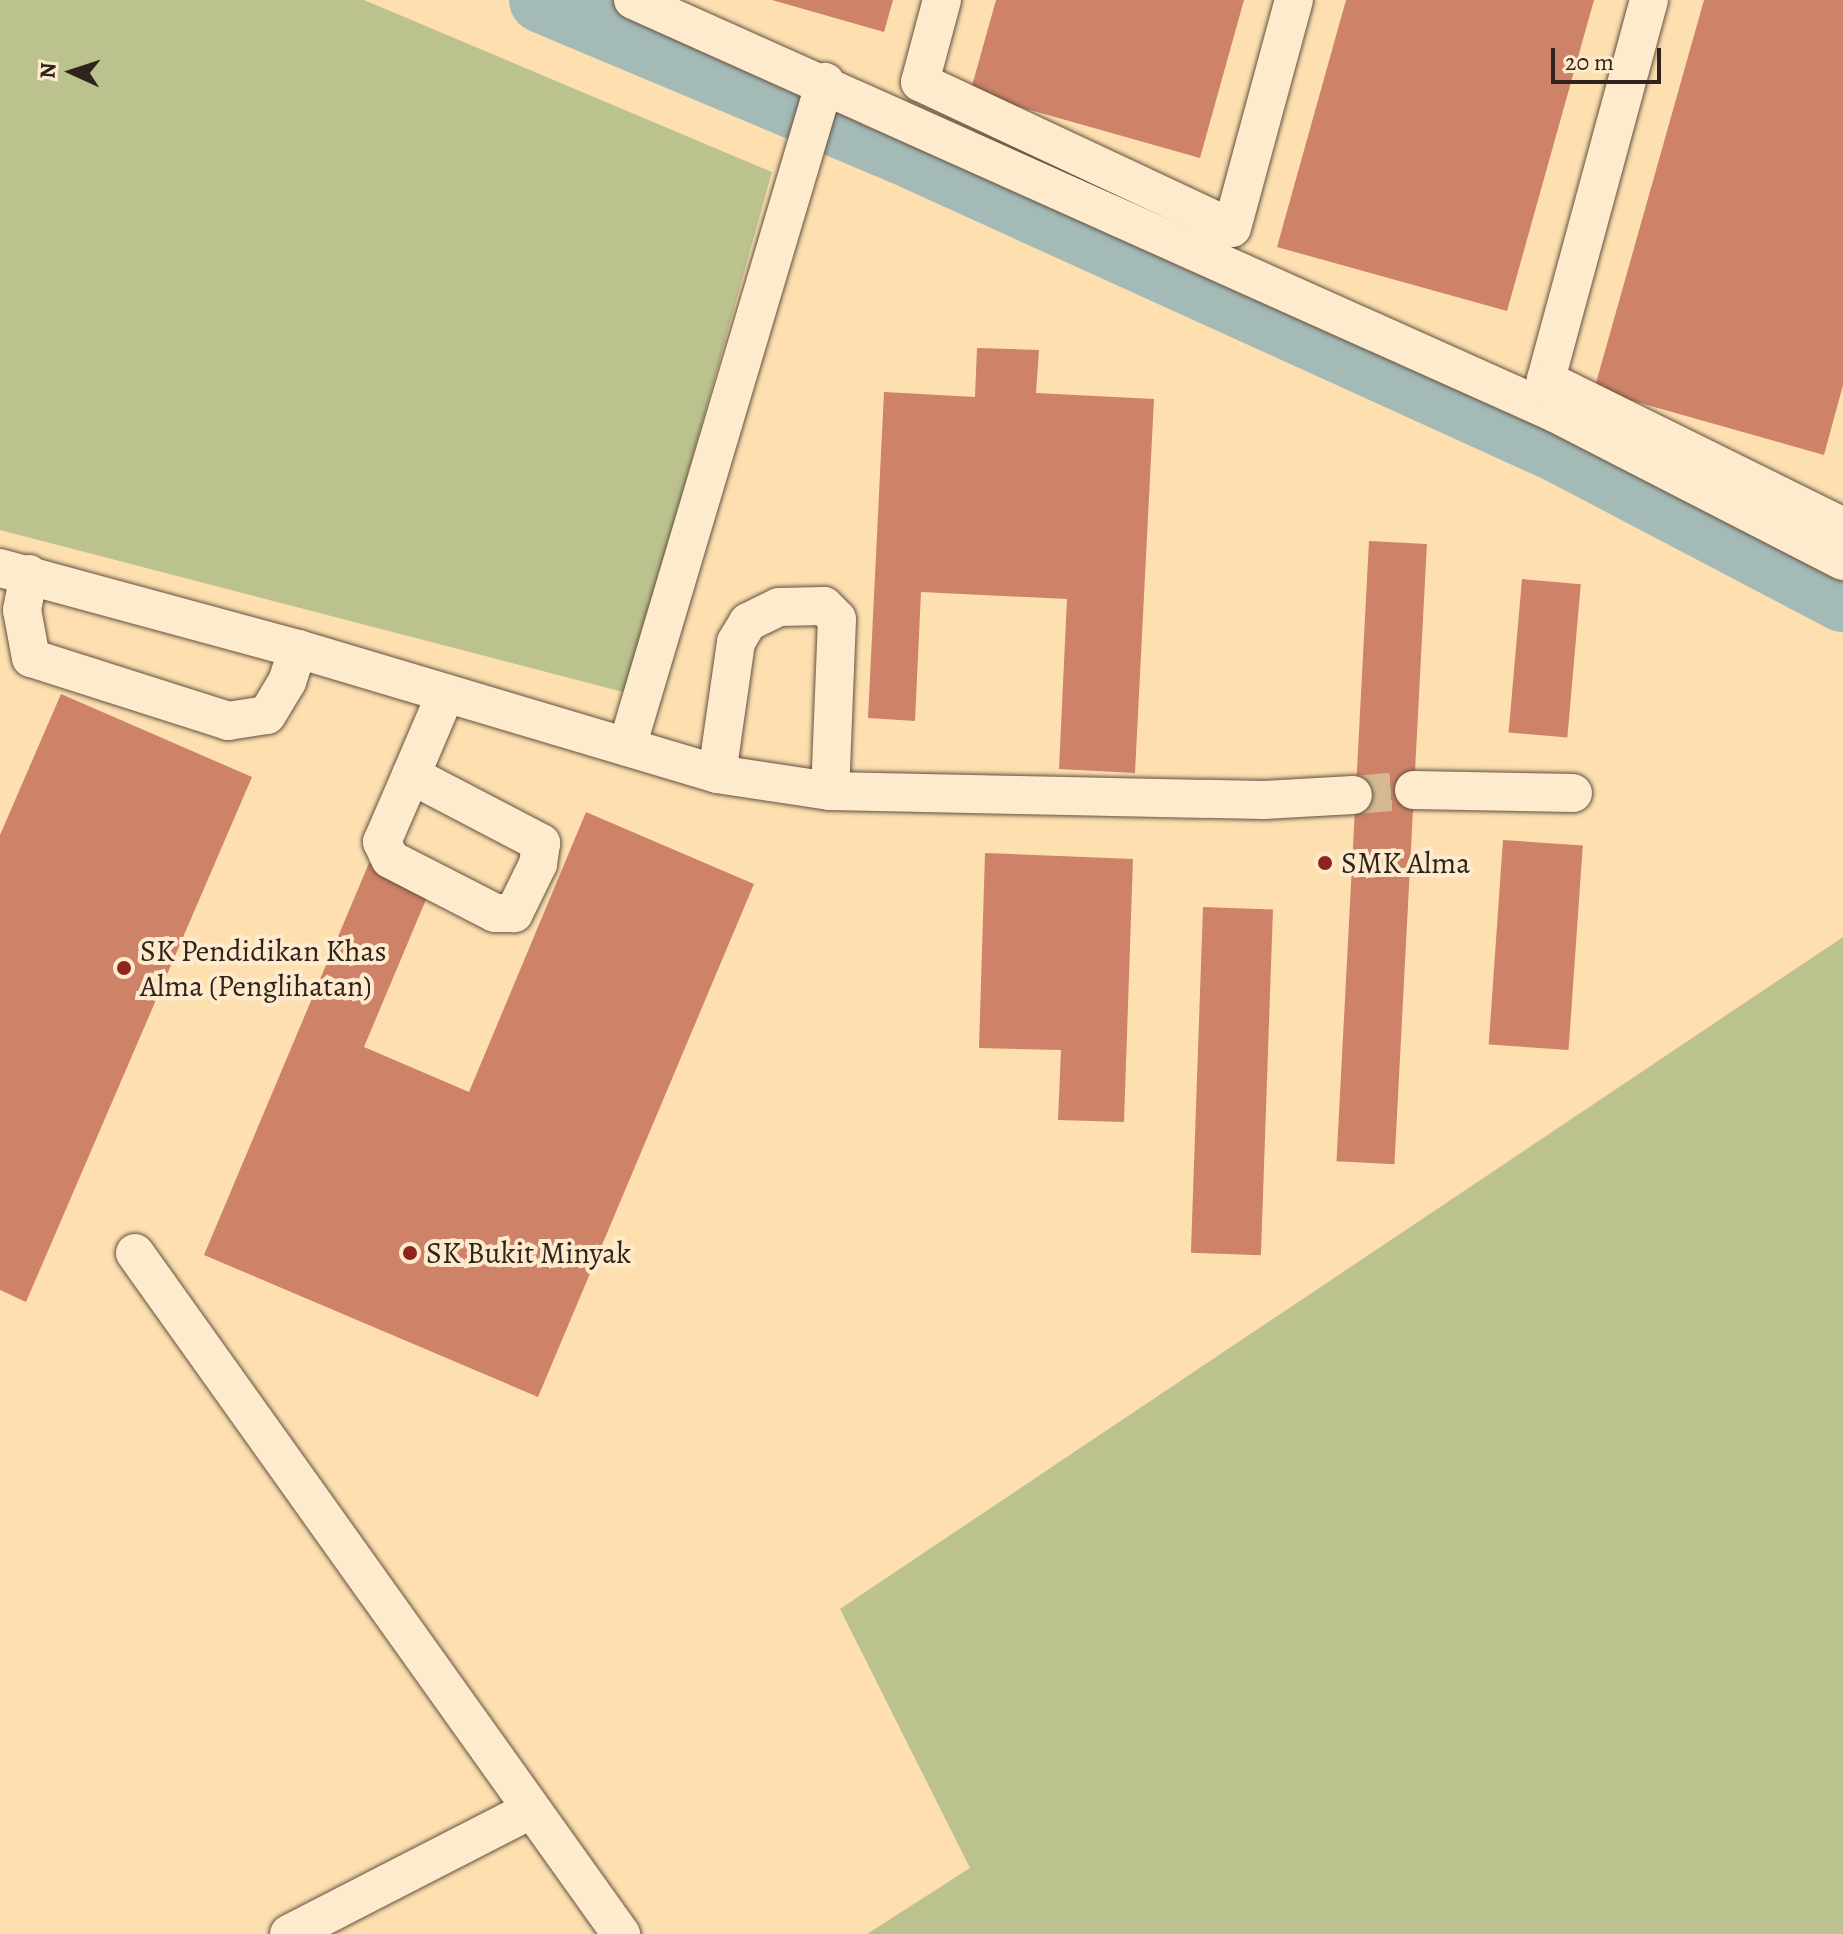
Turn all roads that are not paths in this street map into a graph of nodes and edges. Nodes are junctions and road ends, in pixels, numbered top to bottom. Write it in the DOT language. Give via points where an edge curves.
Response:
graph roads {
  1 [pos="633,0"];
  2 [pos="942,0"];
  3 [pos="1294,0"];
  4 [pos="1649,0"];
  5 [pos="822,92"];
  6 [pos="1843,527"];
  7 [pos="1843,561"];
  8 [pos="14,571"];
  9 [pos="298,649"];
  10 [pos="446,693"];
  11 [pos="627,747"];
  12 [pos="717,774"];
  13 [pos="411,775"];
  14 [pos="1414,790"];
  15 [pos="830,791"];
  16 [pos="1573,793"];
  17 [pos="1353,795"];
  18 [pos="135,1253"];
  19 [pos="528,1811"];
  20 [pos="289,1934"];
  21 [pos="621,1934"];
  1 -- 5 [label="street"];
  2 -- 3 [label="street" via="920,82 1232,228"];
  4 -- 6 [label="street" via="1546,380"];
  5 -- 7 [label="street" via="1555,413"];
  5 -- 11 [label="street"];
  8 -- 9 [label="street"];
  8 -- 9 [label="street" via="31,658 228,721 267,715 287,682"];
  9 -- 10 [label="street"];
  10 -- 11 [label="street"];
  10 -- 13 [label="street"];
  11 -- 12 [label="street"];
  12 -- 15 [label="street"];
  12 -- 15 [label="street" via="736,642 748,622 779,607 824,606 837,619"];
  14 -- 16 [label="street"];
  15 -- 17 [label="street" via="1264,800"];
  18 -- 19 [label="street"];
  19 -- 20 [label="street"];
  19 -- 21 [label="street"];
}
